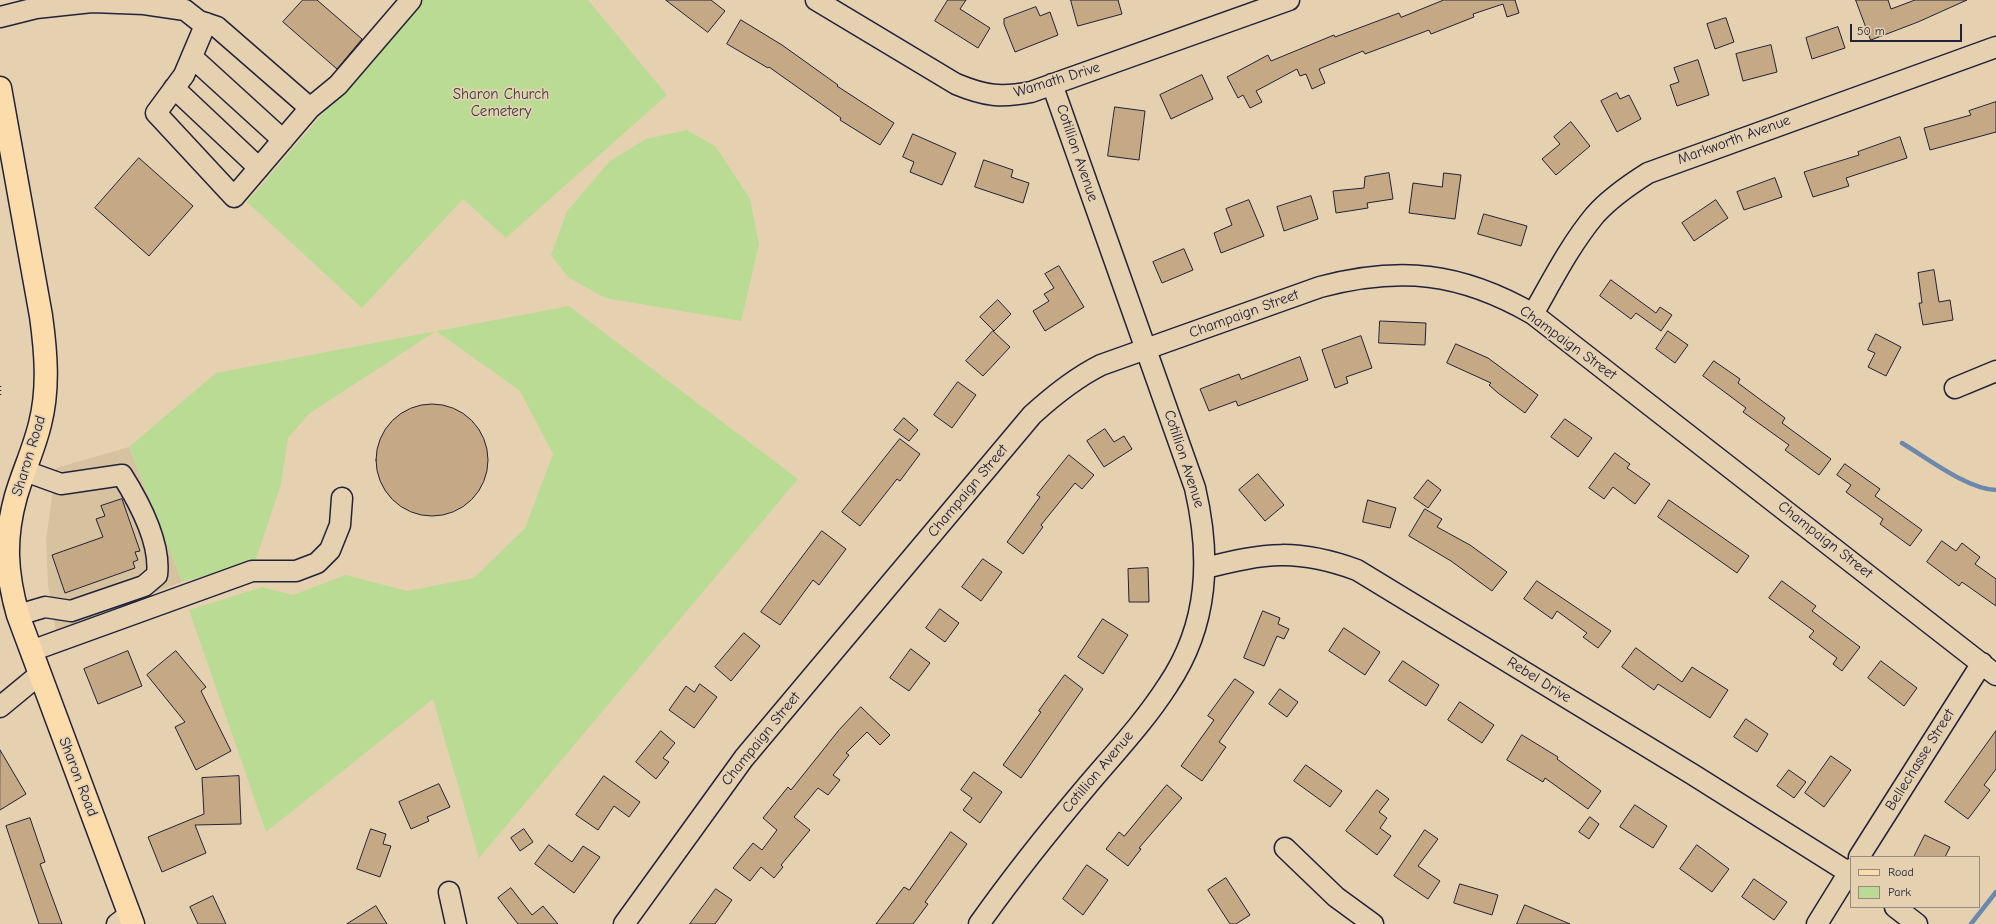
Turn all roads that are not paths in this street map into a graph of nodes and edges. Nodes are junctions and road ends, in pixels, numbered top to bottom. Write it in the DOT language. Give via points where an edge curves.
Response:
graph roads {
  1 [pos="412,0"];
  2 [pos="1289,0"];
  3 [pos="821,1"];
  4 [pos="144,2"];
  5 [pos="0,17"];
  6 [pos="206,24"];
  7 [pos="1996,47"];
  8 [pos="193,58"];
  9 [pos="1052,84"];
  10 [pos="0,88"];
  11 [pos="174,88"];
  12 [pos="310,108"];
  13 [pos="284,140"];
  14 [pos="259,168"];
  15 [pos="1533,314"];
  16 [pos="1146,349"];
  17 [pos="1996,371"];
  18 [pos="1955,388"];
  19 [pos="25,471"];
  20 [pos="342,498"];
  21 [pos="5,527"];
  22 [pos="1205,568"];
  23 [pos="18,615"];
  24 [pos="31,651"];
  25 [pos="1989,669"];
  26 [pos="40,674"];
  27 [pos="0,707"];
  28 [pos="1285,848"];
  29 [pos="1860,856"];
  30 [pos="1850,867"];
  31 [pos="1850,871"];
  32 [pos="449,892"];
  33 [pos="1896,908"];
  34 [pos="127,921"];
  35 [pos="456,924"];
  36 [pos="624,924"];
  37 [pos="979,924"];
  38 [pos="1374,924"];
  39 [pos="1817,924"];
  40 [pos="1917,924"];
  1 -- 12 [label="street" via="338,85"];
  2 -- 9 [label="street, Wamath Drive"];
  3 -- 9 [label="street, Wamath Drive" via="956,84 976,92 1010,96"];
  4 -- 5 [label="street" via="92,2 36,8"];
  4 -- 6 [label="street" via="185,10"];
  6 -- 8 [label="street"];
  6 -- 12 [label="street" via="217,27"];
  7 -- 15 [label="street, Markworth Avenue" via="1648,173 1616,195 1596,214 1579,236"];
  8 -- 11 [label="street"];
  8 -- 13 [label="street"];
  9 -- 16 [label="street, Cotillion Avenue"];
  10 -- 19 [label="main road, Sharon Road" via="46,351 43,408"];
  11 -- 14 [label="street"];
  11 -- 14 [label="street" via="156,113 234,197"];
  12 -- 13 [label="street"];
  13 -- 14 [label="street"];
  15 -- 16 [label="street, Champaign Street" via="1491,292 1461,282 1414,275 1385,275 1352,278 1320,287"];
  15 -- 25 [label="street, Champaign Street"];
  16 -- 22 [label="street, Cotillion Avenue" via="1195,488 1203,519"];
  16 -- 36 [label="street, Champaign Street" via="1088,372 1054,394 1032,415 744,758"];
  17 -- 18 [label="street"];
  19 -- 21 [label="main road, Sharon Road"];
  19 -- 23 [label="street" via="61,484 122,475 131,489 154,543 158,563 157,575 144,586 71,611 45,607"];
  20 -- 24 [label="street" via="340,525 330,550 317,564 296,571 252,571"];
  21 -- 23 [label="main road, Sharon Road" via="7,563"];
  22 -- 30 [label="street, Rebel Drive" via="1260,555 1288,554 1330,560 1356,570"];
  22 -- 37 [label="street, Cotillion Avenue" via="1196,627 1169,684 1047,834"];
  23 -- 24 [label="main road, Sharon Road"];
  24 -- 26 [label="main road, Sharon Road"];
  25 -- 29 [label="street, Bellechasse Street"];
  26 -- 27 [label="street"];
  26 -- 34 [label="main road, Sharon Road"];
  28 -- 38 [label="street" via="1336,897"];
  31 -- 39 [label="street, Bellechasse Street"];
  32 -- 35 [label="street"];
  33 -- 40 [label="street"];
}
